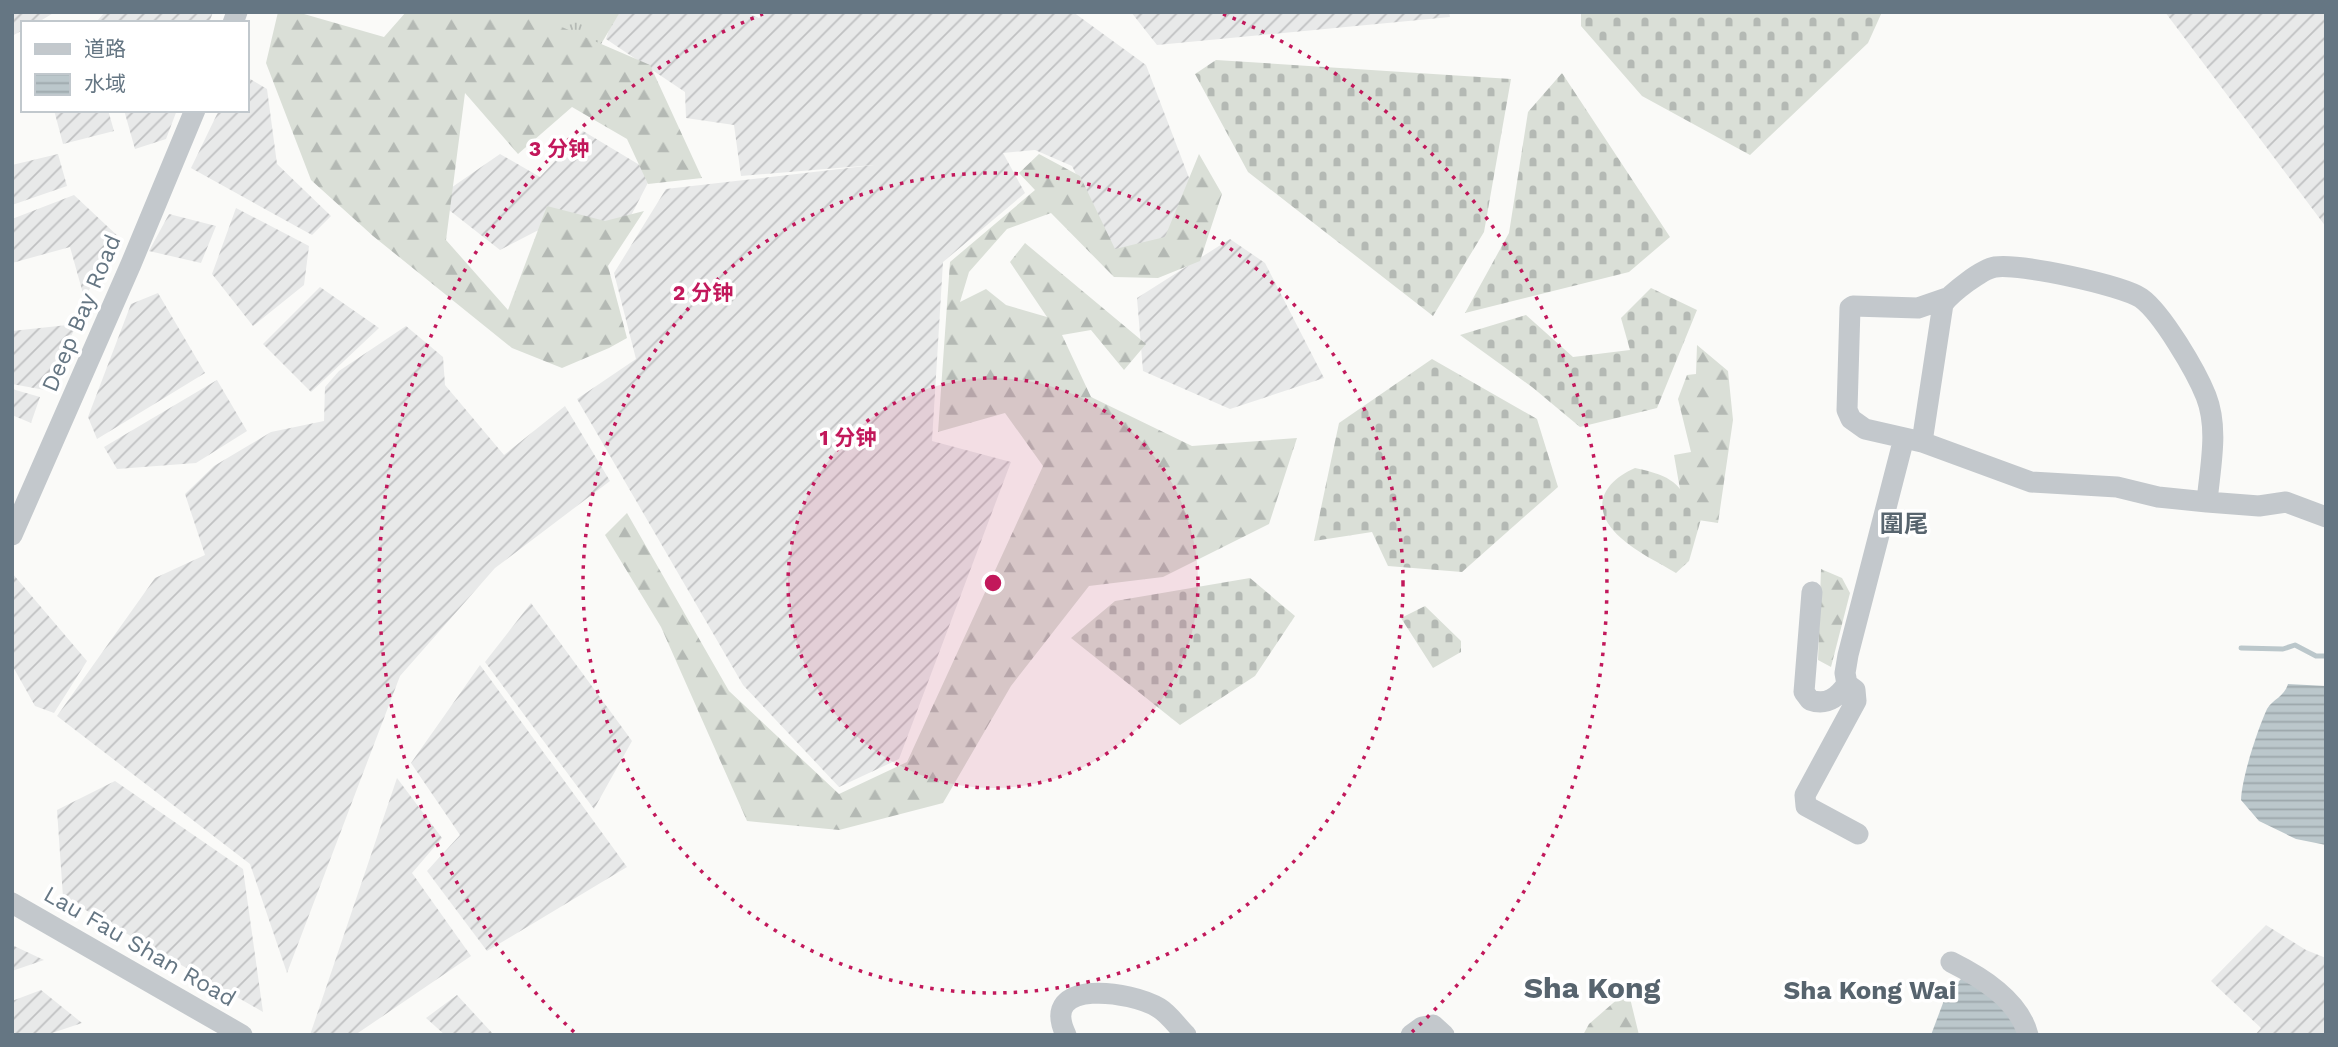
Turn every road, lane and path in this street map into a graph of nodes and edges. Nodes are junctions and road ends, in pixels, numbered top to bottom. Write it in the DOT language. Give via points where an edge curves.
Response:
graph roads {
  1 [pos="194,112"];
  2 [pos="1947,298"];
  3 [pos="1913,440"];
  4 [pos="2207,502"];
  5 [pos="2326,517"];
  6 [pos="12,535"];
  7 [pos="1812,592"];
  8 [pos="1847,684"];
  9 [pos="1858,834"];
  10 [pos="12,903"];
  11 [pos="1951,962"];
  12 [pos="242,1035"];
  13 [pos="1066,1035"];
  14 [pos="1186,1035"];
  15 [pos="1411,1035"];
  16 [pos="1444,1035"];
  17 [pos="2028,1035"];
  1 -- 6 [label="street, Deep Bay Road"];
  2 -- 3 [label="street"];
  2 -- 3 [label="street" via="1918,308 1850,308 1847,410 1851,419 1865,429"];
  2 -- 4 [label="street" via="1989,268 2003,267 2040,269 2141,298 2176,342 2205,394 2213,428"];
  3 -- 4 [label="street" via="2031,482 2117,486 2158,498"];
  3 -- 8 [label="street" via="1848,655"];
  4 -- 5 [label="street" via="2259,506 2286,502"];
  7 -- 8 [label="street" via="1804,692 1810,700 1825,702"];
  8 -- 9 [label="street" via="1855,690 1856,701 1804,803"];
  10 -- 12 [label="street, Lau Fau Shan Road"];
  11 -- 17 [label="street" via="2005,998 2025,1023"];
  13 -- 14 [label="street" via="1061,1017 1064,1008 1076,996 1096,992 1139,999 1160,1008"];
  15 -- 16 [label="street" via="1433,1025"];
}
